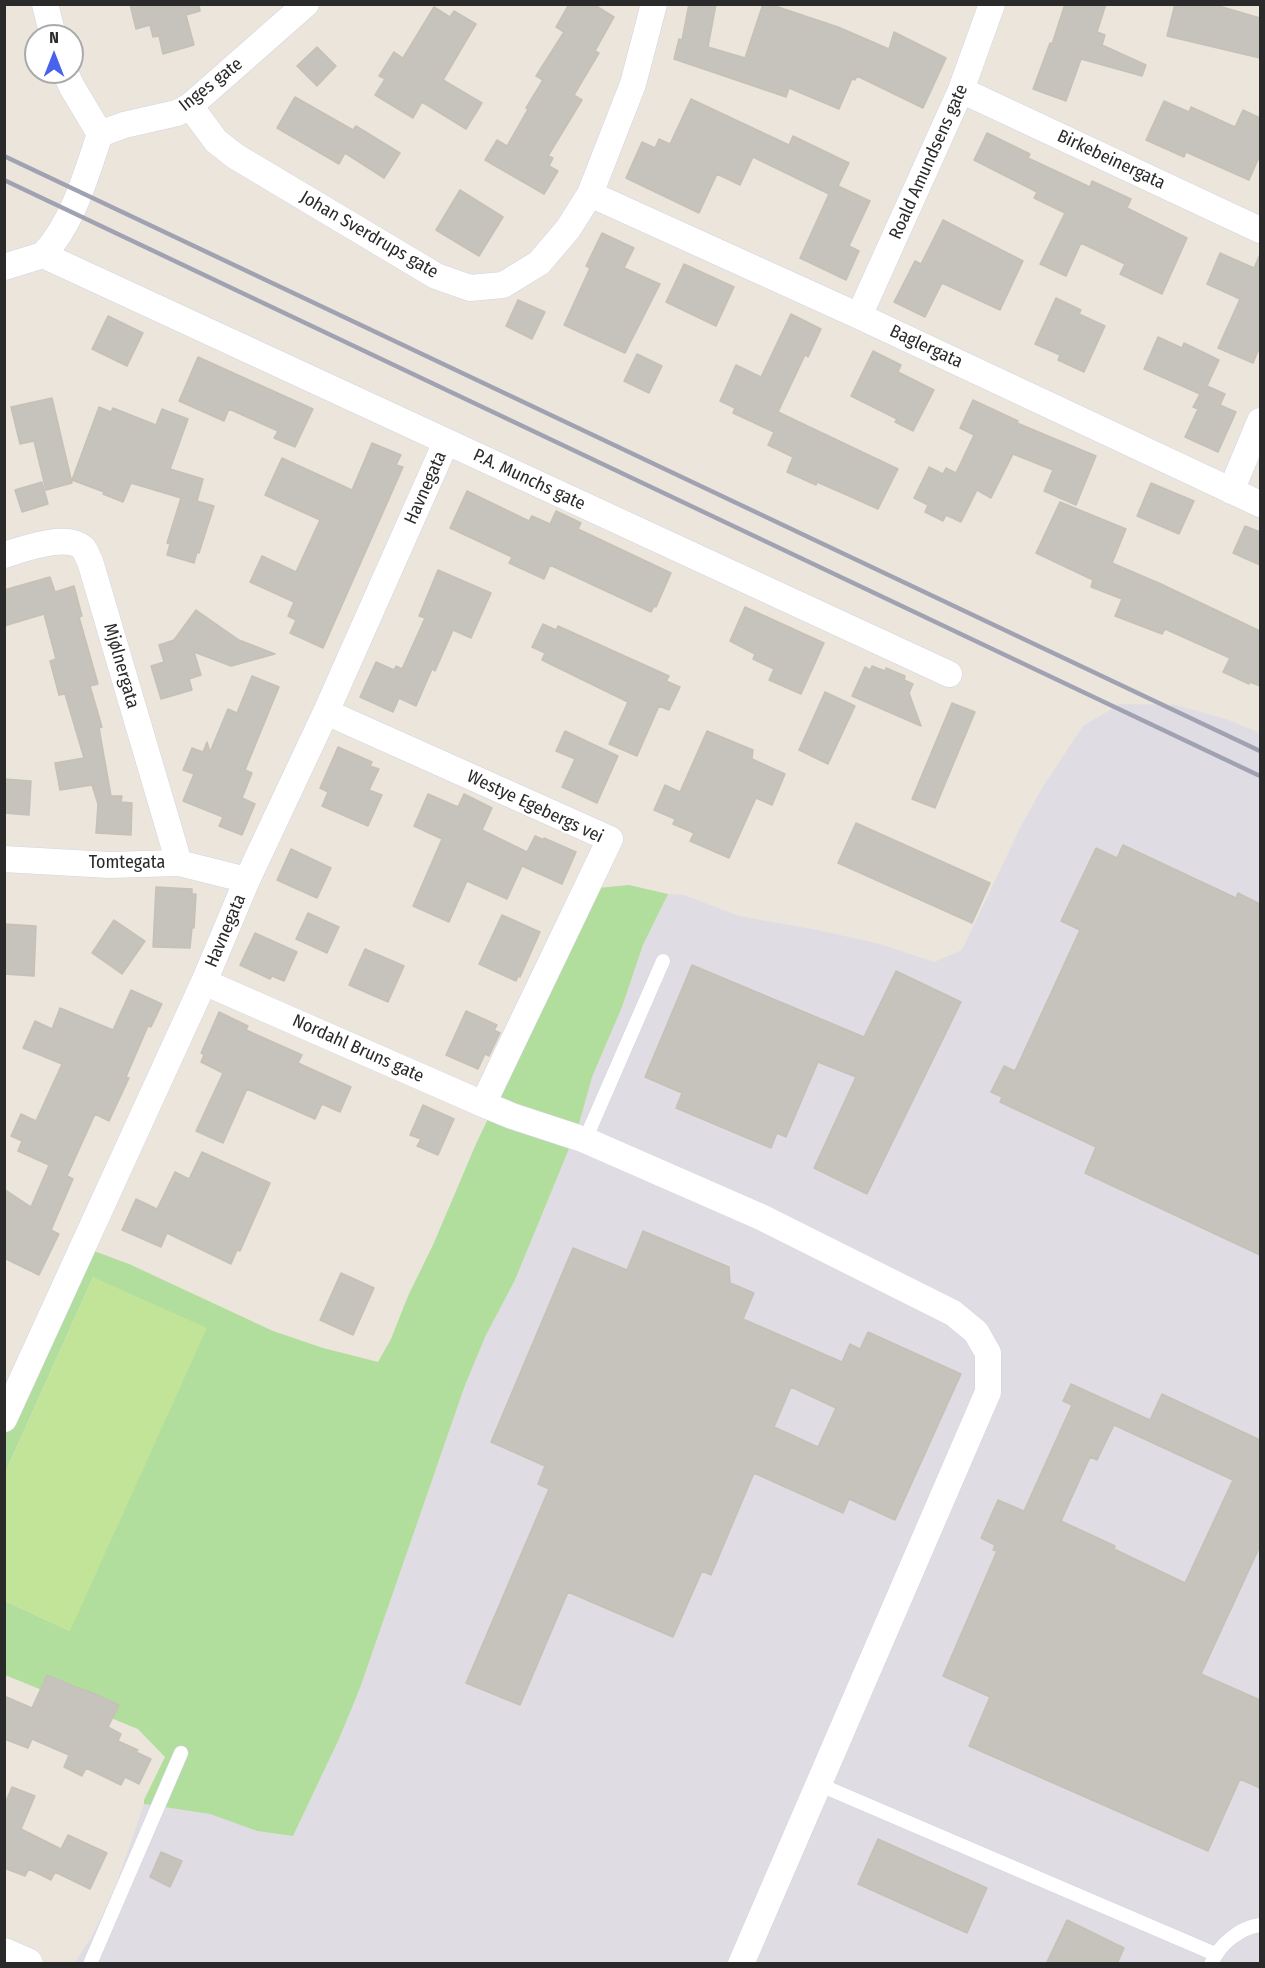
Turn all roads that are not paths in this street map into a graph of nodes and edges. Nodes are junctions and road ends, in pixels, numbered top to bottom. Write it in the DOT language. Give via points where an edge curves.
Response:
graph roads {
  1 [pos="45,4"];
  2 [pos="306,4"];
  3 [pos="654,4"];
  4 [pos="992,4"];
  5 [pos="50,24"];
  6 [pos="71,84"];
  7 [pos="961,90"];
  8 [pos="190,106"];
  9 [pos="100,134"];
  10 [pos="590,194"];
  11 [pos="1260,230"];
  12 [pos="43,255"];
  13 [pos="4,267"];
  14 [pos="860,316"];
  15 [pos="1260,421"];
  16 [pos="446,442"];
  17 [pos="1232,490"];
  18 [pos="1260,504"];
  19 [pos="4,555"];
  20 [pos="949,674"];
  21 [pos="326,712"];
  22 [pos="4,859"];
  23 [pos="178,863"];
  24 [pos="247,880"];
  25 [pos="663,961"];
  26 [pos="204,982"];
  27 [pos="483,1104"];
  28 [pos="585,1140"];
  29 [pos="4,1419"];
  30 [pos="181,1753"];
  31 [pos="818,1784"];
  32 [pos="1260,1924"];
  33 [pos="4,1954"];
  34 [pos="1213,1959"];
  35 [pos="27,1964"];
  36 [pos="90,1964"];
  37 [pos="741,1964"];
  1 -- 5 [label="street"];
  2 -- 8 [label="street, Inges gate"];
  3 -- 10 [label="street, Johan Sverdrups gate" via="633,84"];
  4 -- 7 [label="street, Roald Amundsens gate"];
  6 -- 9 [label="street"];
  7 -- 11 [label="street, Birkebeinergata"];
  7 -- 14 [label="street, Roald Amundsens gate"];
  8 -- 9 [label="street, Inges gate"];
  8 -- 10 [label="street, Johan Sverdrups gate" via="216,141 235,156 436,276 470,288 503,285 539,263 568,229"];
  9 -- 12 [label="street" via="57,240"];
  10 -- 14 [label="street, Baglergata"];
  12 -- 13 [label="street"];
  12 -- 16 [label="street, P.A. Munchs gate"];
  14 -- 17 [label="street, Baglergata"];
  15 -- 17 [label="street"];
  16 -- 20 [label="street, P.A. Munchs gate"];
  16 -- 21 [label="street, Havnegata"];
  17 -- 18 [label="street, Baglergata"];
  19 -- 23 [label="street, Mjølnergata" via="44,543 69,542 83,548 87,555"];
  21 -- 24 [label="street, Havnegata"];
  21 -- 27 [label="street, Westye Egebergs vei" via="610,839"];
  22 -- 23 [label="street, Tomtegata" via="110,865"];
  23 -- 24 [label="street, Tomtegata"];
  24 -- 26 [label="street, Havnegata"];
  25 -- 28 [label="lane"];
  26 -- 27 [label="street, Nordahl Bruns gate"];
  26 -- 29 [label="street, Havnegata"];
  27 -- 28 [label="street, Nordahl Bruns gate"];
  28 -- 31 [label="street, Nordahl Bruns gate" via="761,1217 953,1313 976,1332 988,1353 988,1392"];
  30 -- 36 [label="lane"];
  31 -- 34 [label="lane"];
  31 -- 37 [label="street, Nordahl Bruns gate"];
  32 -- 34 [label="lane" via="1226,1941"];
  33 -- 35 [label="street"];
}
